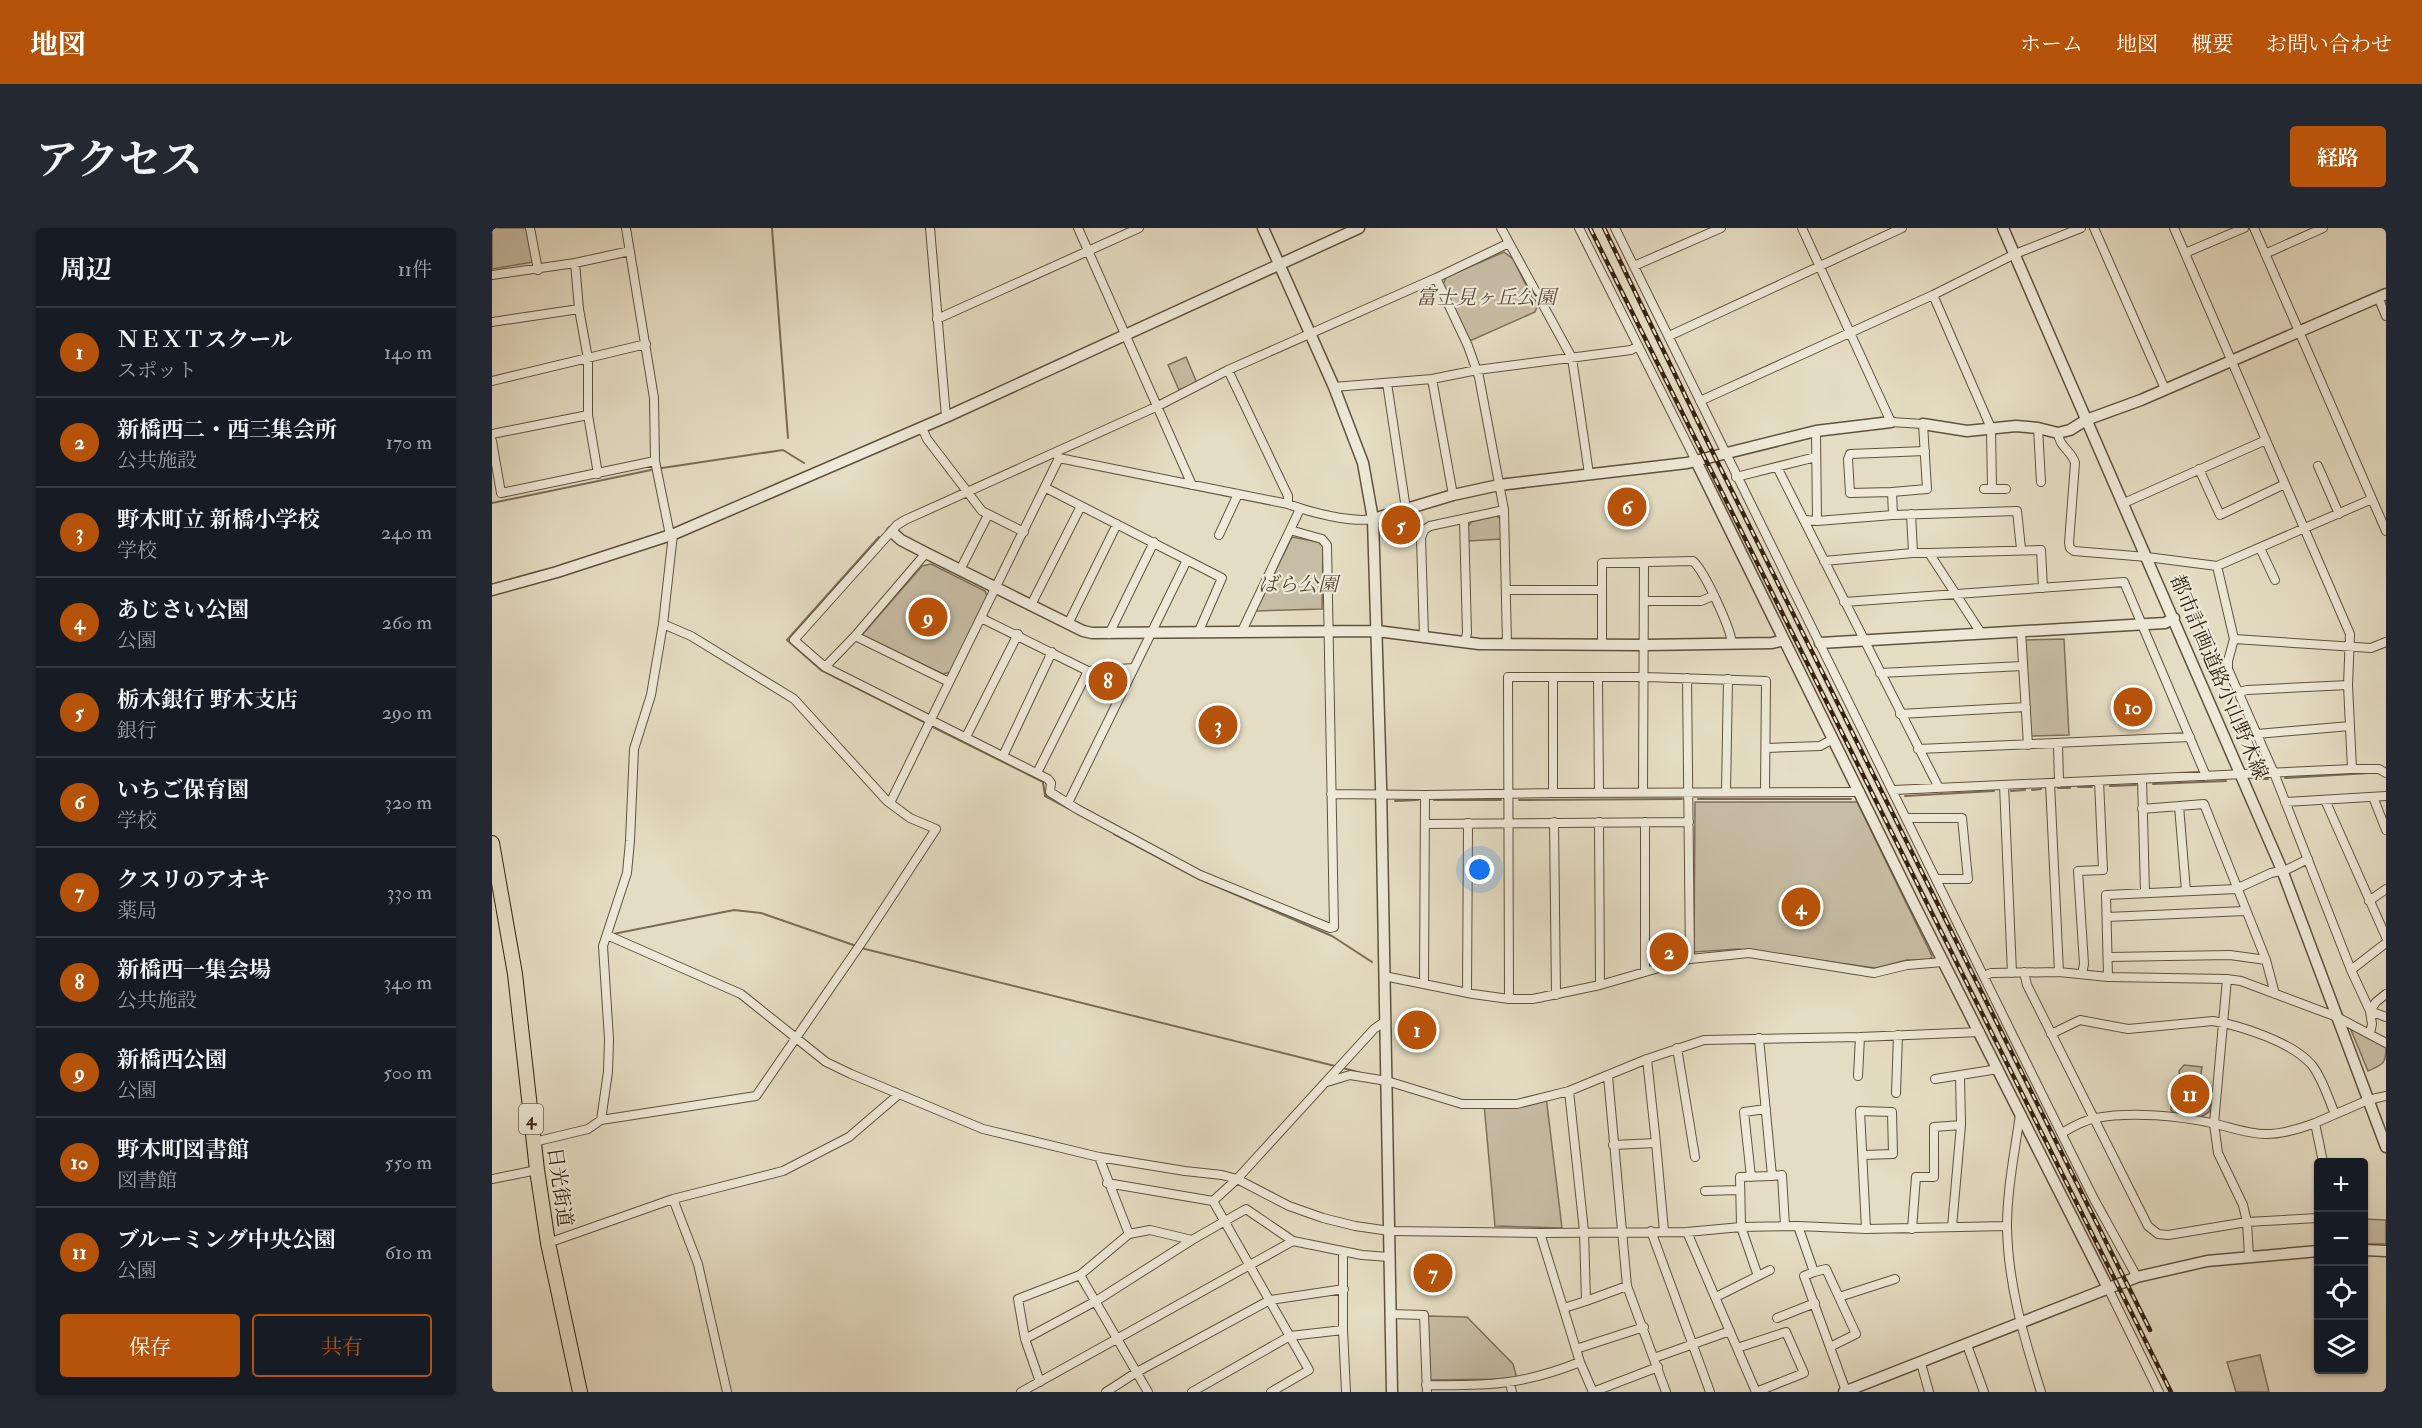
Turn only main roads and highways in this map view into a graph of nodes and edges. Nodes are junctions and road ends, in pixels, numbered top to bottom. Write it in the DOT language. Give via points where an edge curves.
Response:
graph roads {
  1 [pos="492,843"];
  2 [pos="496,896"];
  3 [pos="580,1392"];
  1 -- 2 [label="highway, 日光街道 / 4"];
  2 -- 3 [label="highway, 日光街道 / 4" via="515,974 548,1243"];
}
